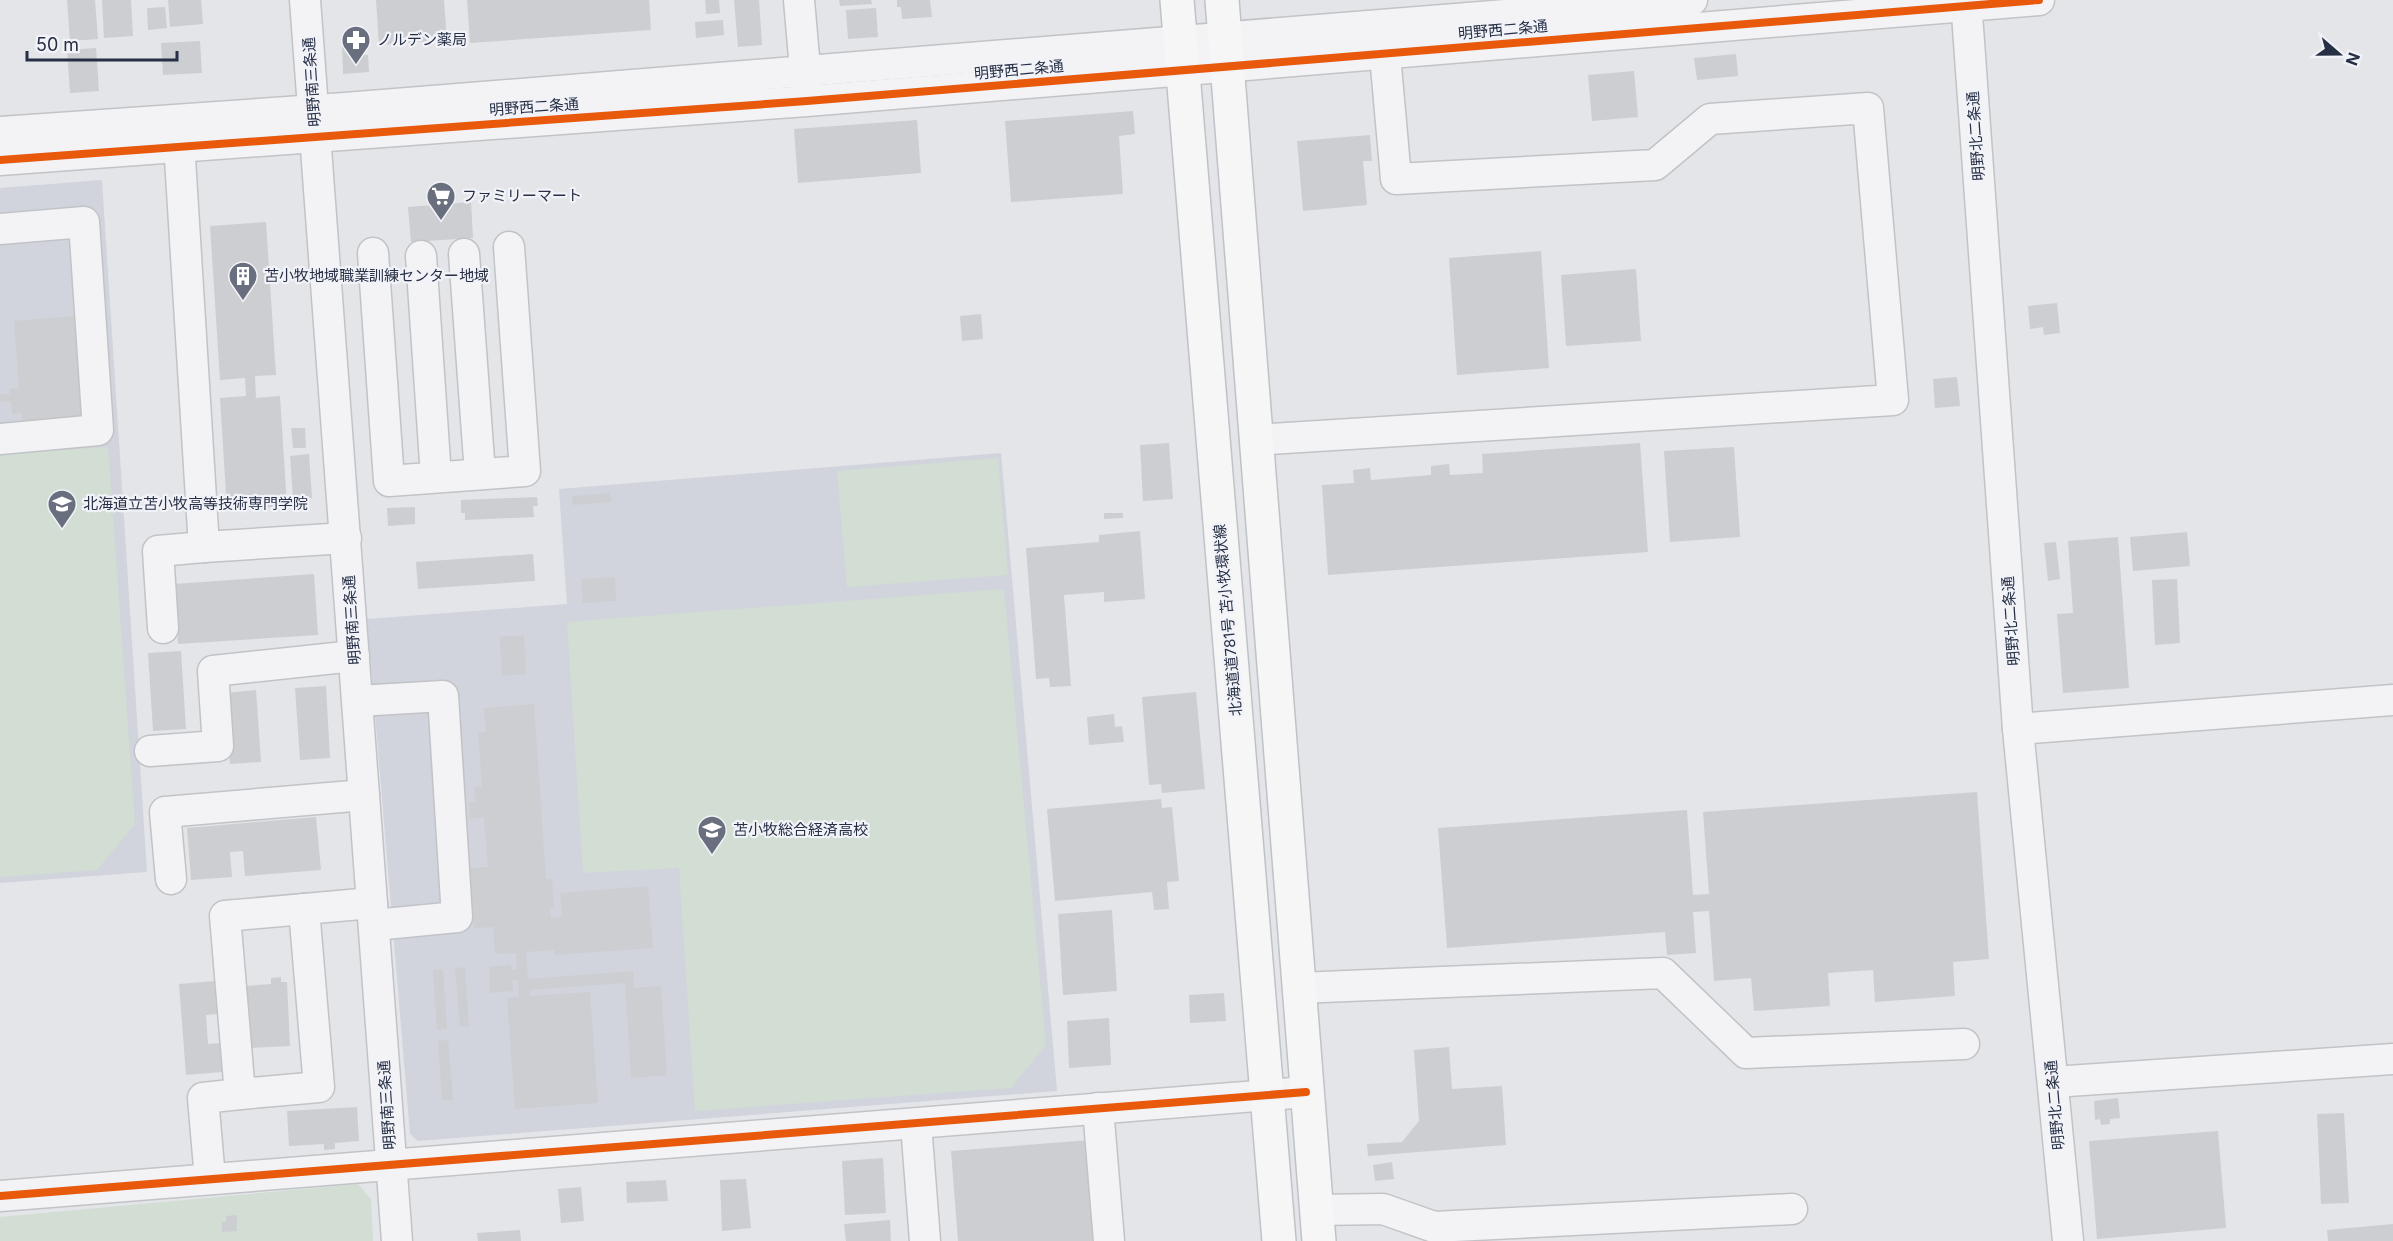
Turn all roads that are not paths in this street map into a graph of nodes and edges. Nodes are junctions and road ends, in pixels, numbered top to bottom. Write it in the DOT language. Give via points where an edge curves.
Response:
graph roads {
  1 [pos="305,0"];
  2 [pos="799,0"];
  3 [pos="1178,0"];
  4 [pos="1222,0"];
  5 [pos="1692,0"];
  6 [pos="2039,0"];
  7 [pos="1966,3"];
  8 [pos="1518,19"];
  9 [pos="1383,39"];
  10 [pos="1225,52"];
  11 [pos="1181,56"];
  12 [pos="805,71"];
  13 [pos="807,101"];
  14 [pos="315,123"];
  15 [pos="0,132"];
  16 [pos="178,133"];
  17 [pos="0,160"];
  18 [pos="0,229"];
  19 [pos="509,247"];
  20 [pos="373,253"];
  21 [pos="464,254"];
  22 [pos="421,256"];
  23 [pos="384,414"];
  24 [pos="337,420"];
  25 [pos="0,439"];
  26 [pos="1255,440"];
  27 [pos="480,474"];
  28 [pos="436,477"];
  29 [pos="346,538"];
  30 [pos="204,547"];
  31 [pos="163,628"];
  32 [pos="354,656"];
  33 [pos="2393,700"];
  34 [pos="357,701"];
  35 [pos="2018,729"];
  36 [pos="150,751"];
  37 [pos="364,795"];
  38 [pos="171,879"];
  39 [pos="303,909"];
  40 [pos="373,914"];
  41 [pos="1298,988"];
  42 [pos="1964,1044"];
  43 [pos="2393,1059"];
  44 [pos="2053,1082"];
  45 [pos="1306,1092"];
  46 [pos="240,1094"];
  47 [pos="1268,1094"];
  48 [pos="1098,1108"];
  49 [pos="916,1124"];
  50 [pos="391,1165"];
  51 [pos="210,1179"];
  52 [pos="0,1196"];
  53 [pos="1792,1209"];
  54 [pos="1317,1225"];
  55 [pos="397,1241"];
  56 [pos="925,1241"];
  57 [pos="1109,1241"];
  58 [pos="1279,1241"];
  59 [pos="2068,1241"];
  1 -- 14 [label="street, 明野南三条通"];
  2 -- 12 [label="street"];
  3 -- 11 [label="main road, 北海道道781号 苫小牧環状線"];
  4 -- 10 [label="main road"];
  5 -- 8 [label="street, 明野西二条通"];
  6 -- 7 [label="street, 明野西二条通"];
  7 -- 8 [label="street, 明野西二条通"];
  7 -- 35 [label="street, 明野北二条通"];
  8 -- 9 [label="street, 明野西二条通"];
  9 -- 10 [label="street, 明野西二条通"];
  9 -- 26 [label="street" via="1396,179 1655,165 1710,119 1868,108 1893,400"];
  10 -- 11 [label="street, 明野西二条通"];
  10 -- 26 [label="main road"];
  11 -- 12 [label="street, 明野西二条通"];
  11 -- 13 [label="street, 明野西二条通"];
  11 -- 47 [label="main road, 北海道道781号 苫小牧環状線"];
  12 -- 13 [label="street"];
  12 -- 14 [label="street, 明野西二条通"];
  13 -- 14 [label="street, 明野西二条通"];
  14 -- 16 [label="street, 明野西二条通"];
  14 -- 24 [label="street, 明野南三条通"];
  15 -- 16 [label="street, 明野西二条通"];
  16 -- 17 [label="street, 明野西二条通"];
  16 -- 30 [label="street"];
  18 -- 25 [label="street" via="84,222 98,430"];
  19 -- 27 [label="street" via="525,471"];
  20 -- 23 [label="street"];
  21 -- 27 [label="street"];
  22 -- 28 [label="street"];
  23 -- 24 [label="street"];
  23 -- 28 [label="street" via="389,481"];
  24 -- 29 [label="street, 明野南三条通"];
  26 -- 41 [label="main road"];
  27 -- 28 [label="street"];
  29 -- 30 [label="street"];
  29 -- 32 [label="street, 明野南三条通"];
  30 -- 31 [label="street" via="158,551"];
  32 -- 34 [label="street, 明野南三条通"];
  32 -- 36 [label="street" via="213,671 218,746"];
  33 -- 35 [label="street"];
  34 -- 37 [label="street, 明野南三条通"];
  34 -- 40 [label="street" via="443,696 457,918"];
  35 -- 44 [label="street, 明野北二条通"];
  37 -- 38 [label="street" via="165,812"];
  37 -- 40 [label="street, 明野南三条通"];
  39 -- 40 [label="street"];
  39 -- 46 [label="street" via="225,916"];
  39 -- 46 [label="street" via="319,1087"];
  40 -- 50 [label="street, 明野南三条通"];
  41 -- 42 [label="street" via="1663,973 1746,1053"];
  41 -- 45 [label="main road"];
  43 -- 44 [label="street"];
  44 -- 59 [label="street, 明野北二条通"];
  45 -- 47 [label="street"];
  45 -- 54 [label="main road"];
  46 -- 51 [label="street" via="203,1098"];
  47 -- 48 [label="street"];
  47 -- 58 [label="main road, 北海道道781号 苫小牧環状線"];
  48 -- 49 [label="street"];
  48 -- 57 [label="street"];
  49 -- 50 [label="street"];
  49 -- 56 [label="street"];
  50 -- 51 [label="street"];
  50 -- 55 [label="street, 明野南三条通"];
  51 -- 52 [label="street"];
  53 -- 54 [label="street" via="1434,1227 1383,1209"];
}
